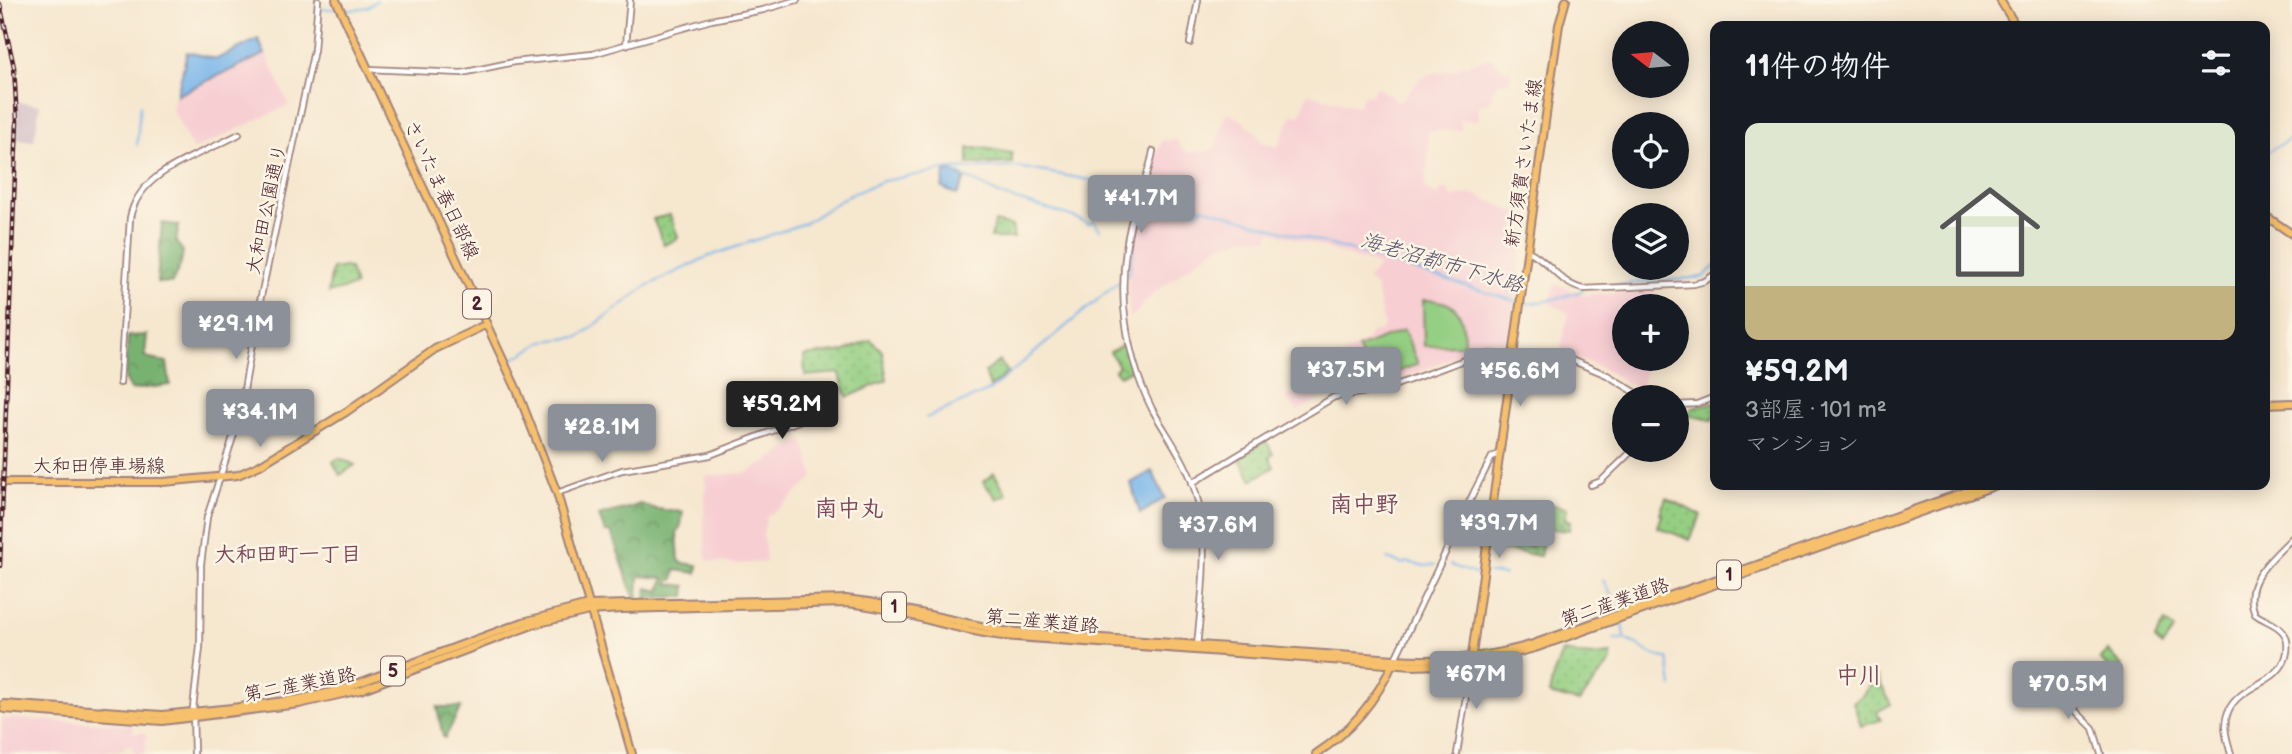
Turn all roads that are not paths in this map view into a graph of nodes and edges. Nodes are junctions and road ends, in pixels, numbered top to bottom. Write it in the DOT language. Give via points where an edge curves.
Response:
graph roads {
  1 [pos="318,0"];
  2 [pos="630,0"];
  3 [pos="797,0"];
  4 [pos="1198,0"];
  5 [pos="1566,0"];
  6 [pos="2000,0"];
  7 [pos="339,7"];
  8 [pos="2013,21"];
  9 [pos="1190,43"];
  10 [pos="626,45"];
  11 [pos="368,69"];
  12 [pos="239,134"];
  13 [pos="1153,150"];
  14 [pos="2270,219"];
  15 [pos="2292,234"];
  16 [pos="1528,251"];
  17 [pos="1710,278"];
  18 [pos="487,324"];
  19 [pos="1513,358"];
  20 [pos="120,383"];
  21 [pos="1623,385"];
  22 [pos="1710,399"];
  23 [pos="2292,401"];
  24 [pos="2270,402"];
  25 [pos="1689,404"];
  26 [pos="801,420"];
  27 [pos="1500,453"];
  28 [pos="1621,462"];
  29 [pos="219,478"];
  30 [pos="2,482"];
  31 [pos="1192,483"];
  32 [pos="1591,485"];
  33 [pos="1970,490"];
  34 [pos="1983,490"];
  35 [pos="557,493"];
  36 [pos="2292,538"];
  37 [pos="589,608"];
  38 [pos="1197,647"];
  39 [pos="1471,661"];
  40 [pos="1394,662"];
  41 [pos="2046,682"];
  42 [pos="4,706"];
  43 [pos="193,715"];
  44 [pos="194,754"];
  45 [pos="632,754"];
  46 [pos="1316,754"];
  47 [pos="1457,754"];
  48 [pos="2101,754"];
  49 [pos="2231,754"];
  1 -- 29 [label="street, 大和田公園通り" via="314,50 239,419"];
  2 -- 10 [label="street"];
  3 -- 10 [label="street"];
  4 -- 9 [label="street"];
  5 -- 16 [label="main road, 新方須賀さいたま線"];
  6 -- 8 [label="main road"];
  7 -- 11 [label="main road, さいたま春日部線 / 2"];
  10 -- 11 [label="street" via="462,73"];
  11 -- 18 [label="main road, さいたま春日部線 / 2"];
  12 -- 20 [label="street" via="162,172 134,202"];
  13 -- 31 [label="street" via="1129,232 1124,269 1126,322 1133,360 1147,397"];
  14 -- 15 [label="main road"];
  16 -- 17 [label="street" via="1566,283 1583,289 1694,284"];
  16 -- 19 [label="main road, 新方須賀さいたま線"];
  18 -- 29 [label="main road, 大和田停車場線" via="435,349 260,465"];
  18 -- 35 [label="main road, さいたま春日部線 / 2"];
  19 -- 21 [label="street" via="1570,360"];
  19 -- 27 [label="main road, 新方須賀さいたま線"];
  19 -- 31 [label="street" via="1469,356 1385,389 1334,397"];
  22 -- 25 [label="street"];
  23 -- 24 [label="main road"];
  26 -- 35 [label="street" via="709,455 622,470"];
  27 -- 39 [label="main road, 新方須賀さいたま線"];
  27 -- 40 [label="street" via="1492,457 1475,490"];
  28 -- 32 [label="street"];
  29 -- 30 [label="main road, 大和田停車場線"];
  29 -- 43 [label="street, 大和田公園通り" via="202,554"];
  31 -- 38 [label="street" via="1205,546"];
  33 -- 39 [label="main road, 第二産業道路 / 1" via="1533,644"];
  34 -- 39 [label="main road, 第二産業道路 / 1" via="1544,645"];
  35 -- 37 [label="main road, さいたま春日部線 / 2"];
  36 -- 49 [label="street" via="2256,578 2251,595 2255,614 2285,634 2287,657 2277,672 2245,692 2230,708 2225,730"];
  37 -- 38 [label="main road, 第二産業道路 / 1" via="850,599 992,629"];
  37 -- 43 [label="main road, 第二産業道路 / 5" via="509,626 340,690"];
  37 -- 45 [label="main road, さいたま春日部線 / 2"];
  38 -- 40 [label="main road, 第二産業道路 / 1"];
  39 -- 40 [label="main road, 第二産業道路 / 1" via="1427,666"];
  39 -- 47 [label="street"];
  40 -- 46 [label="main road" via="1357,720"];
  41 -- 48 [label="street" via="2094,728"];
  42 -- 43 [label="main road, 第二産業道路 / 5"];
  43 -- 44 [label="street, 大和田公園通り"];
}
